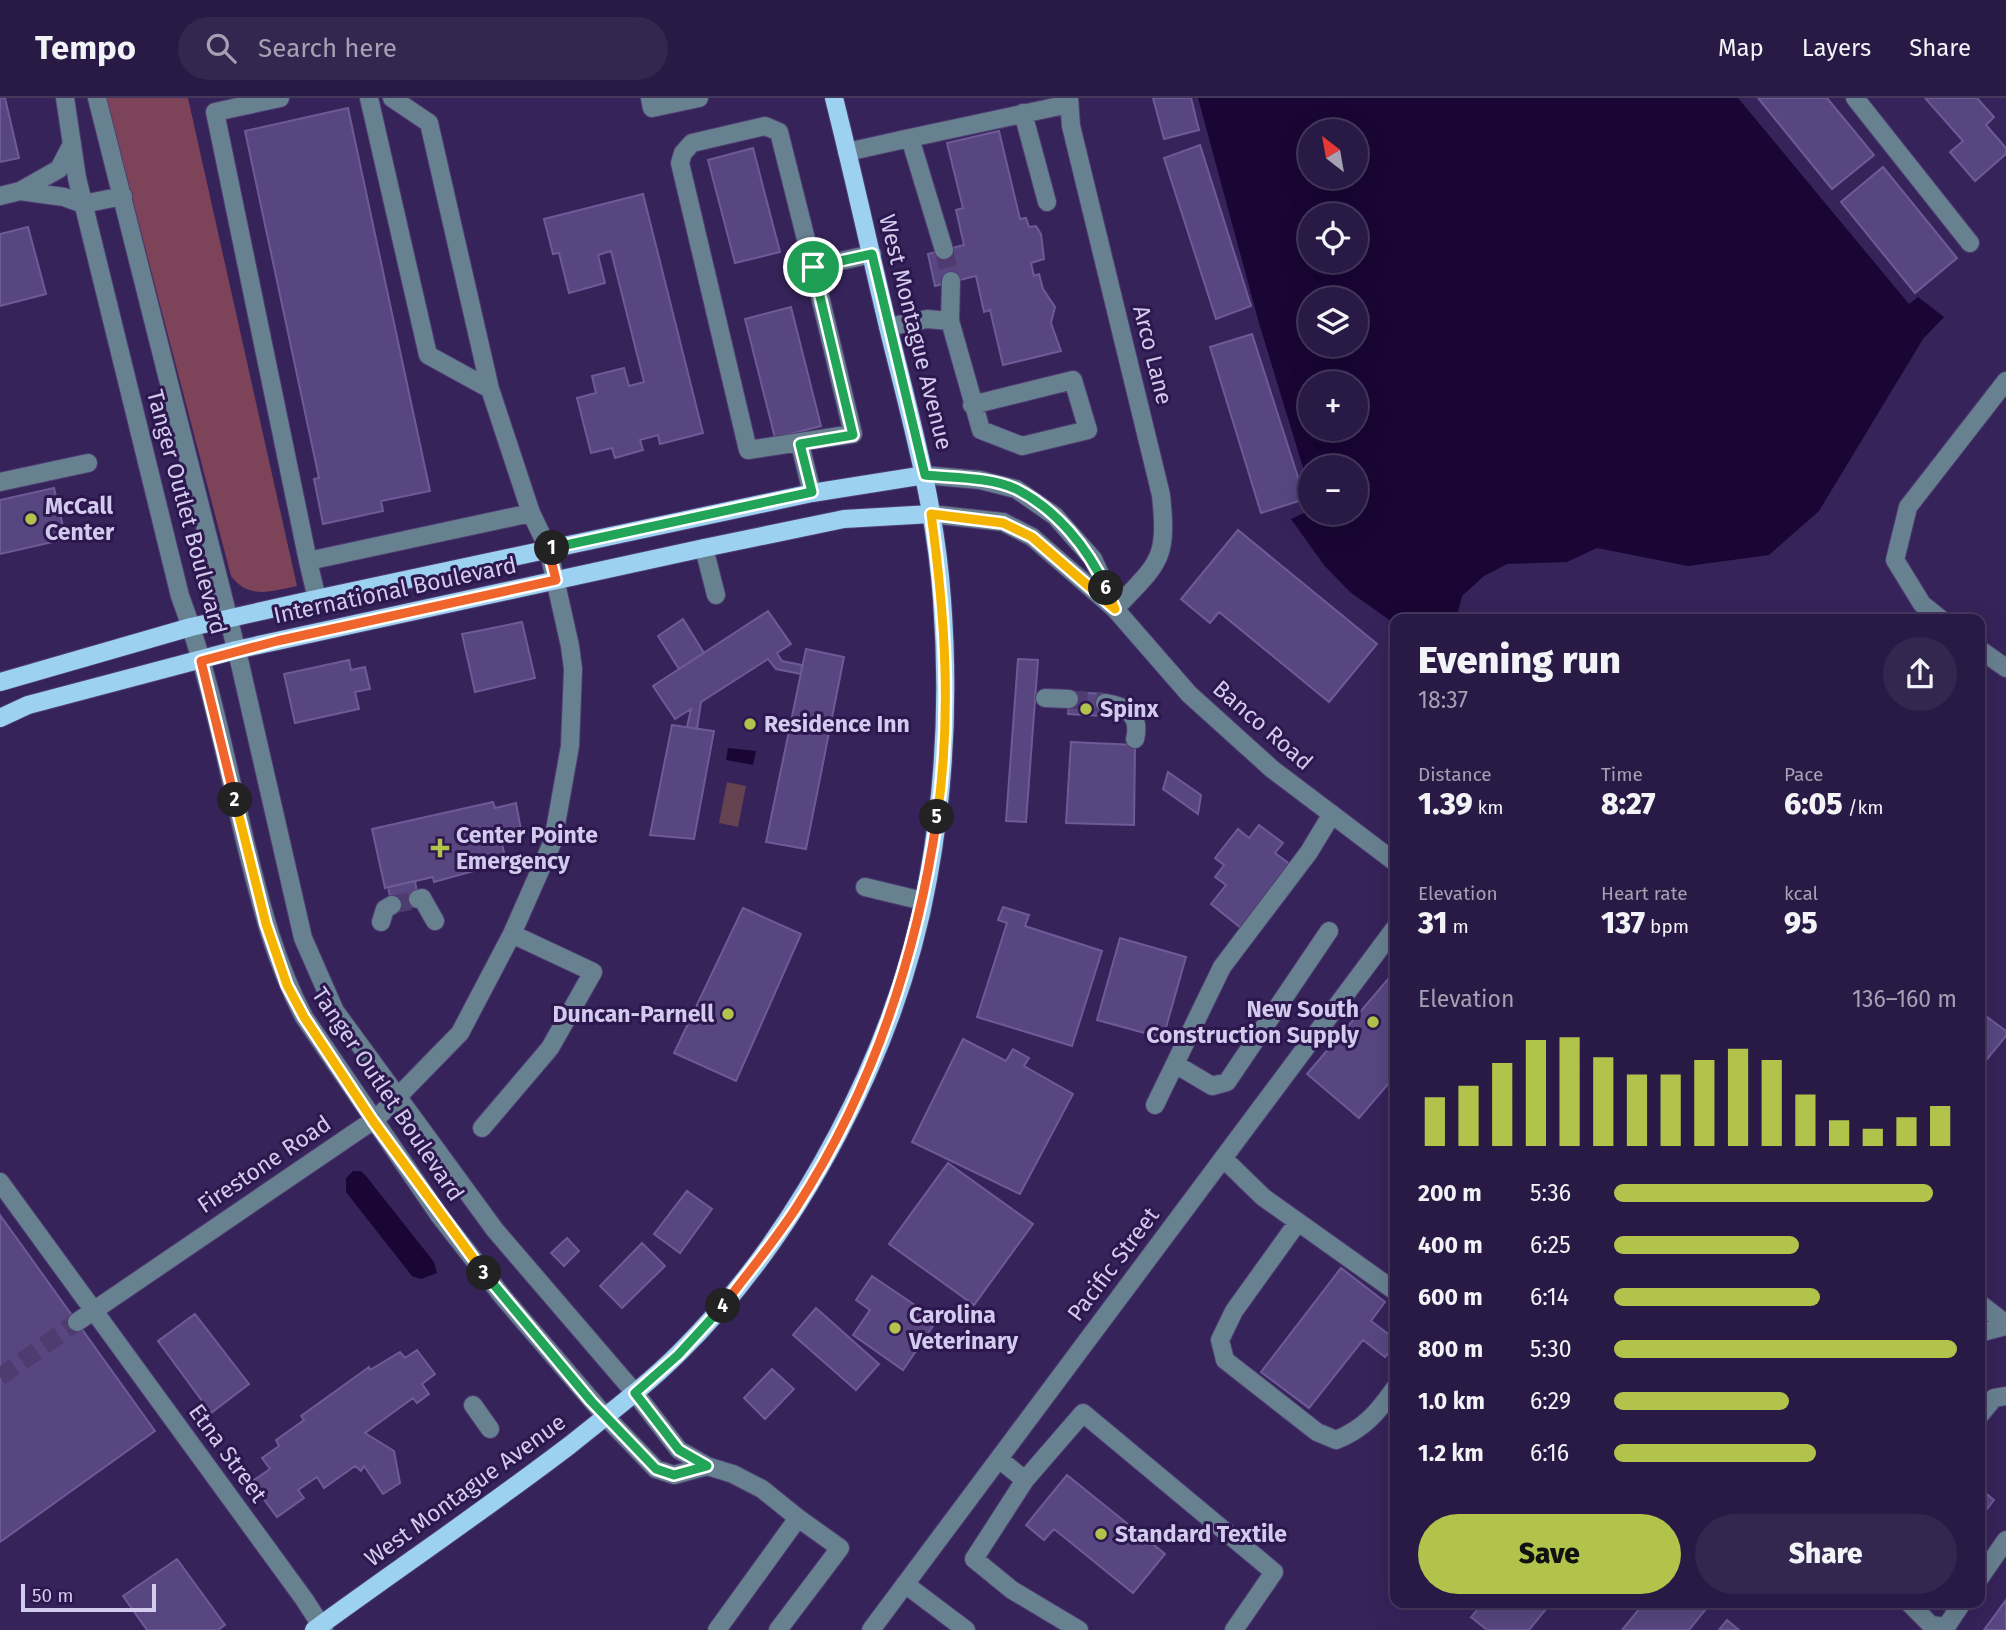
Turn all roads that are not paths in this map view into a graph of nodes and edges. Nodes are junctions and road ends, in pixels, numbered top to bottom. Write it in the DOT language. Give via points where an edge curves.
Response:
graph roads {
  1 [pos="65,98"];
  2 [pos="97,98"];
  3 [pos="280,98"];
  4 [pos="369,98"];
  5 [pos="392,98"];
  6 [pos="649,98"];
  7 [pos="699,98"];
  8 [pos="834,98"];
  9 [pos="1855,98"];
  10 [pos="1069,101"];
  11 [pos="1023,113"];
  12 [pos="910,138"];
  13 [pos="72,144"];
  14 [pos="847,152"];
  15 [pos="20,191"];
  16 [pos="0,196"];
  17 [pos="123,196"];
  18 [pos="1047,202"];
  19 [pos="83,204"];
  20 [pos="1969,243"];
  21 [pos="944,250"];
  22 [pos="872,254"];
  23 [pos="813,267"];
  24 [pos="951,281"];
  25 [pos="950,321"];
  26 [pos="888,327"];
  27 [pos="2006,381"];
  28 [pos="490,388"];
  29 [pos="972,405"];
  30 [pos="800,444"];
  31 [pos="88,463"];
  32 [pos="925,475"];
  33 [pos="0,482"];
  34 [pos="812,492"];
  35 [pos="531,513"];
  36 [pos="931,514"];
  37 [pos="548,548"];
  38 [pos="704,548"];
  39 [pos="308,561"];
  40 [pos="556,580"];
  41 [pos="716,595"];
  42 [pos="317,599"];
  43 [pos="1115,609"];
  44 [pos="1934,614"];
  45 [pos="228,619"];
  46 [pos="191,627"];
  47 [pos="236,650"];
  48 [pos="1985,653"];
  49 [pos="201,661"];
  50 [pos="2006,668"];
  51 [pos="0,682"];
  52 [pos="1045,698"];
  53 [pos="1069,699"];
  54 [pos="1105,704"];
  55 [pos="0,718"];
  56 [pos="1135,739"];
  57 [pos="1332,814"];
  58 [pos="1390,858"];
  59 [pos="865,887"];
  60 [pos="418,899"];
  61 [pos="923,901"];
  62 [pos="392,905"];
  63 [pos="435,921"];
  64 [pos="381,922"];
  65 [pos="1329,931"];
  66 [pos="512,934"];
  67 [pos="1390,935"];
  68 [pos="1175,1064"];
  69 [pos="396,1098"];
  70 [pos="1155,1105"];
  71 [pos="373,1121"];
  72 [pos="482,1128"];
  73 [pos="1223,1158"];
  74 [pos="0,1182"];
  75 [pos="1298,1222"];
  76 [pos="1390,1287"];
  77 [pos="1985,1308"];
  78 [pos="93,1311"];
  79 [pos="77,1322"];
  80 [pos="2006,1325"];
  81 [pos="1985,1332"];
  82 [pos="635,1393"];
  83 [pos="1390,1395"];
  84 [pos="2006,1396"];
  85 [pos="473,1405"];
  86 [pos="1985,1409"];
  87 [pos="606,1417"];
  88 [pos="491,1429"];
  89 [pos="999,1459"];
  90 [pos="707,1466"];
  91 [pos="1025,1480"];
  92 [pos="798,1518"];
  93 [pos="2006,1540"];
  94 [pos="1985,1570"];
  95 [pos="905,1584"];
  96 [pos="1914,1608"];
  97 [pos="1959,1608"];
  98 [pos="319,1628"];
  99 [pos="717,1630"];
  100 [pos="778,1630"];
  101 [pos="871,1630"];
  102 [pos="966,1630"];
  103 [pos="1079,1630"];
  104 [pos="1234,1630"];
  1 -- 13 [label="street, Tanger Outlet Boulevard"];
  2 -- 17 [label="street, Tanger Outlet Boulevard"];
  3 -- 39 [label="street" via="215,112"];
  4 -- 28 [label="street" via="428,355"];
  5 -- 28 [label="street, Firestone Road" via="429,123"];
  6 -- 7 [label="street" via="652,108"];
  8 -- 14 [label="main road, West Montague Avenue"];
  9 -- 20 [label="street"];
  10 -- 11 [label="street"];
  10 -- 43 [label="street, Arco Lane" via="1071,126 1161,495 1166,536 1159,559"];
  11 -- 12 [label="street"];
  11 -- 18 [label="street"];
  12 -- 14 [label="street"];
  12 -- 21 [label="street"];
  13 -- 15 [label="street" via="59,169"];
  13 -- 19 [label="street, Tanger Outlet Boulevard"];
  14 -- 22 [label="main road, West Montague Avenue"];
  15 -- 16 [label="street"];
  15 -- 19 [label="street"];
  17 -- 19 [label="street"];
  17 -- 45 [label="street, Tanger Outlet Boulevard"];
  19 -- 46 [label="street, Tanger Outlet Boulevard"];
  22 -- 23 [label="street"];
  22 -- 26 [label="main road, West Montague Avenue"];
  23 -- 30 [label="street" via="853,435"];
  23 -- 30 [label="street" via="779,132 765,127 692,143 680,163 748,450"];
  24 -- 25 [label="street"];
  25 -- 26 [label="street" via="927,319"];
  25 -- 29 [label="street"];
  26 -- 32 [label="main road, West Montague Avenue"];
  27 -- 44 [label="street" via="1908,507 1895,560 1922,604"];
  28 -- 35 [label="street, Firestone Road"];
  29 -- 29 [label="street" via="981,430 1016,446 1088,430 1073,380"];
  30 -- 34 [label="street"];
  31 -- 33 [label="street"];
  32 -- 34 [label="main road, International Boulevard"];
  32 -- 36 [label="main road, West Montague Avenue"];
  32 -- 43 [label="street, Banco Road" via="1016,489 1055,516 1093,559"];
  34 -- 37 [label="main road, International Boulevard"];
  35 -- 37 [label="street, Firestone Road"];
  35 -- 39 [label="street"];
  36 -- 38 [label="main road, International Boulevard" via="844,519"];
  36 -- 43 [label="street, Banco Road" via="1003,523 1032,537"];
  36 -- 61 [label="main road, West Montague Avenue" via="942,601 945,709 940,798"];
  37 -- 40 [label="street, Firestone Road"];
  37 -- 42 [label="main road, International Boulevard"];
  38 -- 40 [label="main road, International Boulevard"];
  38 -- 41 [label="street"];
  39 -- 42 [label="street"];
  40 -- 47 [label="main road, International Boulevard"];
  40 -- 66 [label="street, Firestone Road" via="573,669 570,746 553,841"];
  42 -- 45 [label="main road, International Boulevard"];
  43 -- 57 [label="street, Banco Road" via="1189,694 1272,769"];
  45 -- 46 [label="main road, International Boulevard"];
  45 -- 47 [label="street, Tanger Outlet Boulevard"];
  46 -- 49 [label="street, Tanger Outlet Boulevard"];
  46 -- 51 [label="main road, International Boulevard"];
  47 -- 49 [label="main road, International Boulevard"];
  47 -- 69 [label="street, Tanger Outlet Boulevard" via="306,946 335,1011"];
  48 -- 50 [label="street"];
  49 -- 55 [label="main road, International Boulevard" via="29,705"];
  49 -- 71 [label="street, Tanger Outlet Boulevard" via="273,949 304,1017"];
  52 -- 53 [label="street"];
  54 -- 56 [label="street" via="1125,707 1133,715"];
  57 -- 58 [label="street, Banco Road"];
  57 -- 68 [label="street" via="1309,852 1222,967"];
  59 -- 61 [label="street"];
  60 -- 63 [label="street" via="422,898"];
  61 -- 82 [label="main road, West Montague Avenue" via="899,992 852,1110 796,1209 722,1308"];
  62 -- 64 [label="street" via="385,909"];
  65 -- 68 [label="street" via="1227,1082 1212,1087"];
  66 -- 69 [label="street, Firestone Road" via="460,1033"];
  66 -- 72 [label="street" via="593,972 550,1048"];
  67 -- 73 [label="street, Pacific Street"];
  68 -- 70 [label="street"];
  69 -- 71 [label="street, Firestone Road"];
  69 -- 82 [label="street, Tanger Outlet Boulevard" via="495,1230"];
  71 -- 78 [label="street, Firestone Road"];
  71 -- 87 [label="street, Tanger Outlet Boulevard" via="503,1297"];
  73 -- 75 [label="street" via="1263,1197"];
  73 -- 89 [label="street, Pacific Street"];
  74 -- 78 [label="street, Etna Street"];
  75 -- 76 [label="street"];
  75 -- 83 [label="street" via="1234,1311 1220,1340 1225,1360 1317,1432 1336,1440 1372,1419"];
  77 -- 80 [label="street"];
  78 -- 79 [label="street, Firestone Road"];
  78 -- 98 [label="street, Etna Street" via="304,1599"];
  80 -- 81 [label="street"];
  82 -- 87 [label="main road, West Montague Avenue"];
  82 -- 90 [label="street, Tanger Outlet Boulevard" via="679,1450"];
  84 -- 86 [label="street" via="1994,1398"];
  85 -- 88 [label="street"];
  87 -- 90 [label="street, Tanger Outlet Boulevard" via="656,1469 674,1475"];
  87 -- 98 [label="main road, West Montague Avenue"];
  89 -- 91 [label="street"];
  89 -- 95 [label="street, Pacific Street"];
  90 -- 92 [label="street, Tanger Outlet Boulevard" via="762,1489"];
  91 -- 103 [label="street" via="974,1559 1012,1590"];
  91 -- 104 [label="street" via="1083,1413 1274,1572"];
  92 -- 99 [label="street"];
  92 -- 100 [label="street, Tanger Outlet Boulevard" via="840,1548"];
  93 -- 94 [label="street"];
  95 -- 101 [label="street, Pacific Street"];
  95 -- 102 [label="street"];
  96 -- 97 [label="street" via="1931,1625 1946,1627"];
}
